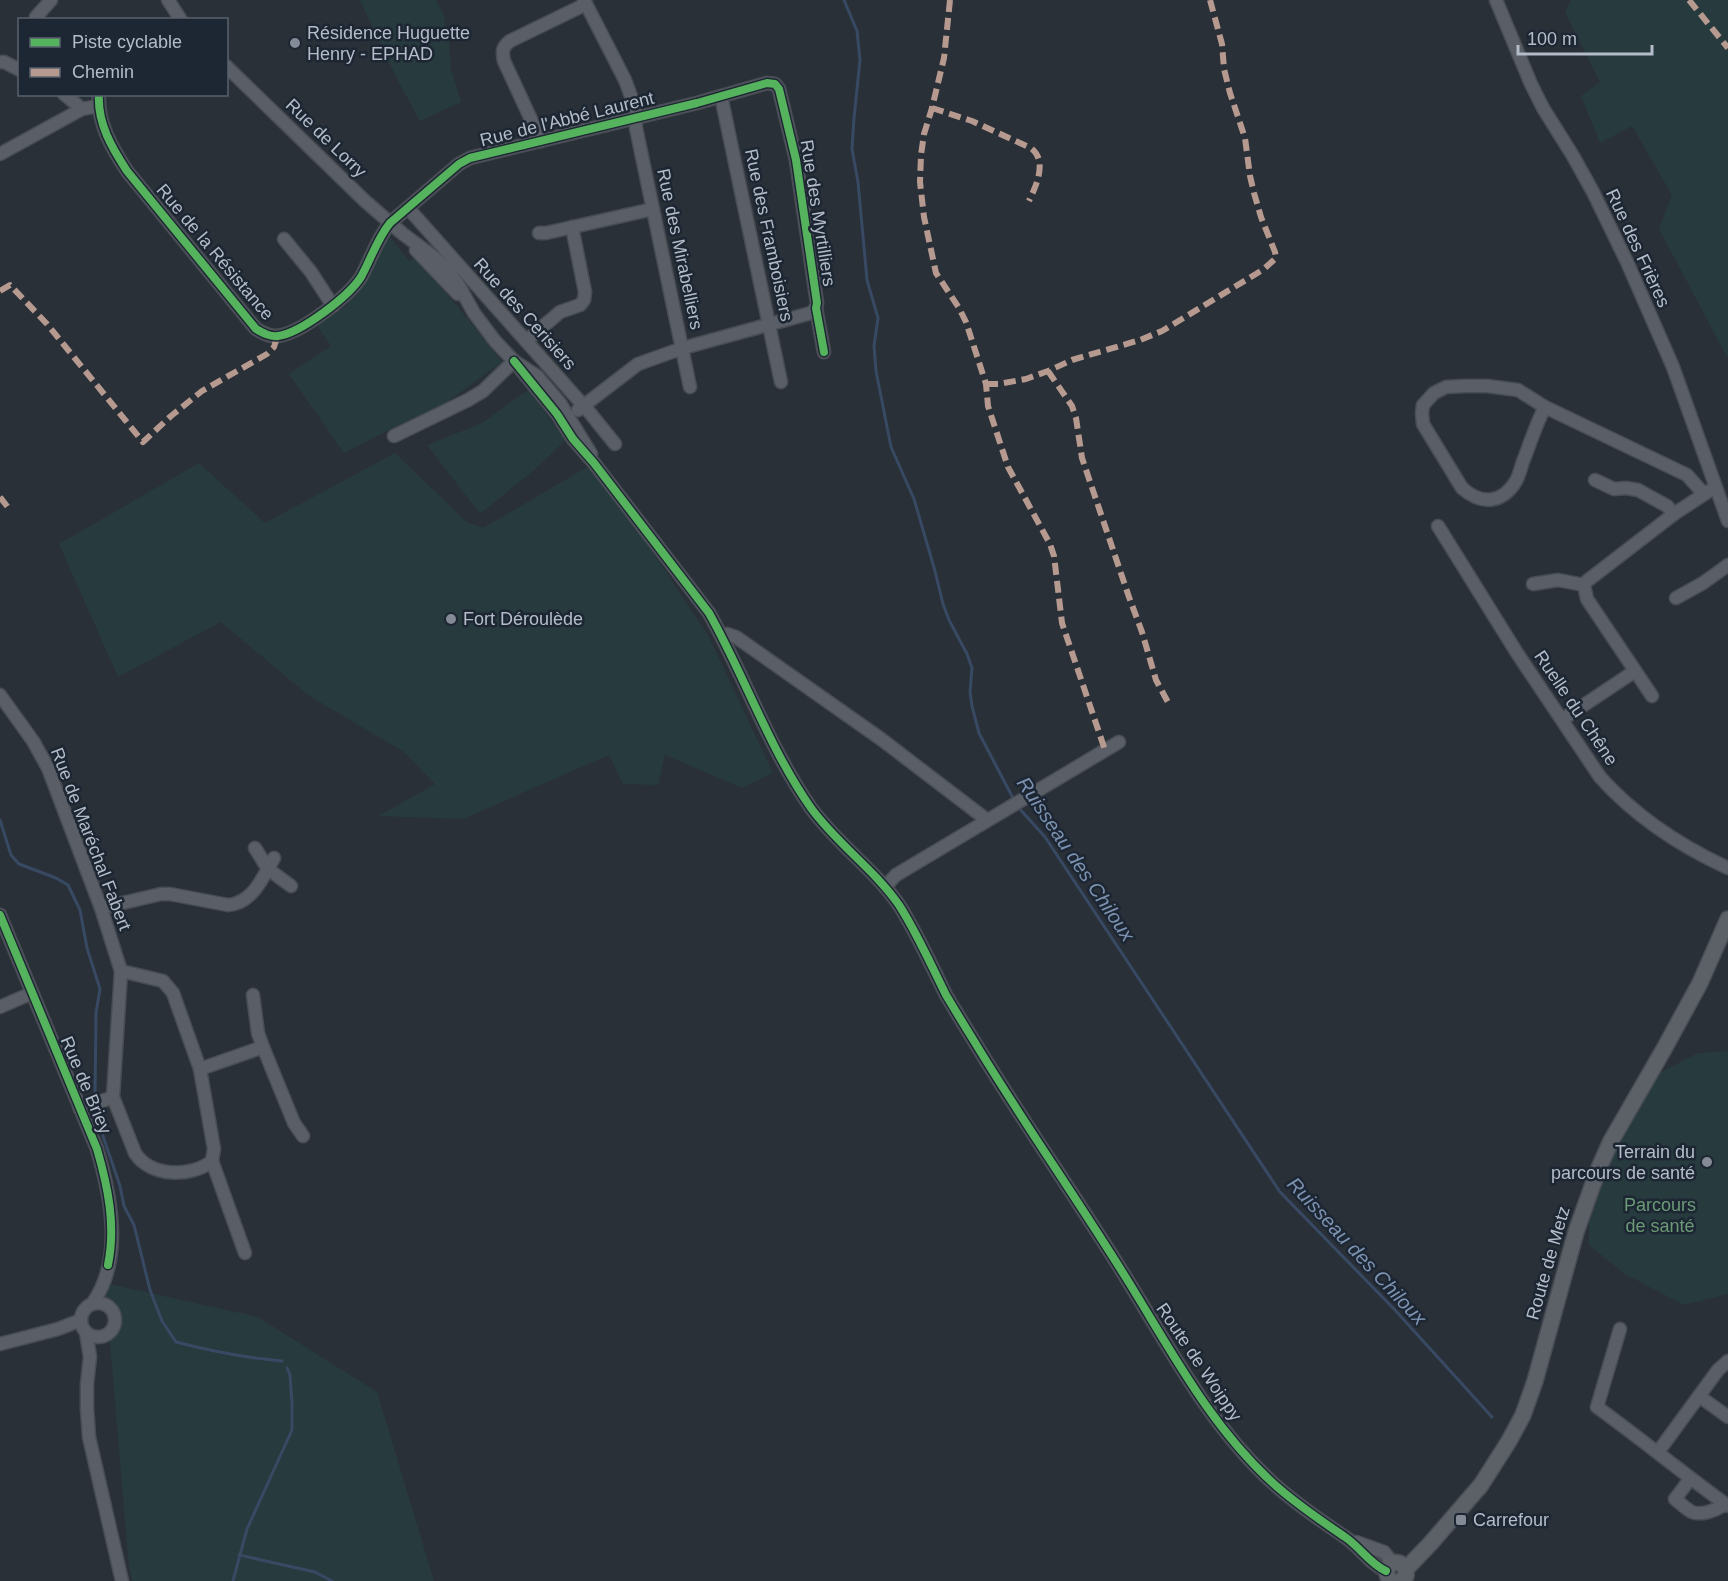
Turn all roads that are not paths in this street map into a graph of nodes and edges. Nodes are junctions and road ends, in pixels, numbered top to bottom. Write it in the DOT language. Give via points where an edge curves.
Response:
graph roads {
  1 [pos="51,0"];
  2 [pos="168,0"];
  3 [pos="1496,0"];
  4 [pos="585,2"];
  5 [pos="36,18"];
  6 [pos="180,18"];
  7 [pos="0,62"];
  8 [pos="228,68"];
  9 [pos="18,69"];
  10 [pos="771,83"];
  11 [pos="726,94"];
  12 [pos="66,96"];
  13 [pos="98,100"];
  14 [pos="82,109"];
  15 [pos="635,118"];
  16 [pos="541,141"];
  17 [pos="0,154"];
  18 [pos="408,208"];
  19 [pos="653,209"];
  20 [pos="390,223"];
  21 [pos="572,227"];
  22 [pos="539,233"];
  23 [pos="284,239"];
  24 [pos="333,306"];
  25 [pos="816,308"];
  26 [pos="774,322"];
  27 [pos="526,341"];
  28 [pos="683,348"];
  29 [pos="824,352"];
  30 [pos="514,361"];
  31 [pos="781,382"];
  32 [pos="690,387"];
  33 [pos="584,406"];
  34 [pos="1545,407"];
  35 [pos="565,419"];
  36 [pos="394,436"];
  37 [pos="615,444"];
  38 [pos="1595,480"];
  39 [pos="1716,488"];
  40 [pos="1703,493"];
  41 [pos="1674,514"];
  42 [pos="1728,521"];
  43 [pos="1438,526"];
  44 [pos="1728,565"];
  45 [pos="1533,584"];
  46 [pos="1584,585"];
  47 [pos="1676,598"];
  48 [pos="722,636"];
  49 [pos="1635,671"];
  50 [pos="0,695"];
  51 [pos="1652,696"];
  52 [pos="1566,717"];
  53 [pos="1119,742"];
  54 [pos="987,820"];
  55 [pos="255,848"];
  56 [pos="271,864"];
  57 [pos="1728,868"];
  58 [pos="291,886"];
  59 [pos="885,887"];
  60 [pos="101,908"];
  61 [pos="0,915"];
  62 [pos="1728,918"];
  63 [pos="121,971"];
  64 [pos="32,993"];
  65 [pos="253,996"];
  66 [pos="0,1007"];
  67 [pos="263,1047"];
  68 [pos="200,1069"];
  69 [pos="109,1099"];
  70 [pos="84,1108"];
  71 [pos="303,1136"];
  72 [pos="212,1161"];
  73 [pos="245,1253"];
  74 [pos="106,1274"];
  75 [pos="92,1304"];
  76 [pos="112,1310"];
  77 [pos="81,1320"];
  78 [pos="1620,1329"];
  79 [pos="86,1332"];
  80 [pos="103,1336"];
  81 [pos="0,1344"];
  82 [pos="90,1357"];
  83 [pos="1728,1361"];
  84 [pos="1699,1396"];
  85 [pos="1728,1417"];
  86 [pos="1658,1452"];
  87 [pos="1690,1479"];
  88 [pos="1726,1505"];
  89 [pos="1397,1574"];
  90 [pos="122,1581"];
  1 -- 5 [label="street"];
  2 -- 6 [label="street"];
  3 -- 39 [label="street, Rue des Frières" via="1531,84 1593,192 1627,262 1673,367"];
  4 -- 15 [label="street, Rue des Mirabelliers" via="625,80"];
  4 -- 16 [label="street" via="504,45 504,61"];
  7 -- 9 [label="street"];
  8 -- 20 [label="street, Rue de Lorry"];
  10 -- 11 [label="street, Rue de l'Abbé Laurent"];
  10 -- 25 [label="street, Rue des Myrtilliers" via="779,89 796,160"];
  11 -- 15 [label="street, Rue de l'Abbé Laurent"];
  11 -- 26 [label="street, Rue des Framboisiers"];
  12 -- 14 [label="street"];
  13 -- 14 [label="street"];
  13 -- 24 [label="street, Rue de la Résistance" via="107,137 127,171 256,329 277,337"];
  14 -- 17 [label="street"];
  15 -- 16 [label="street, Rue de l'Abbé Laurent"];
  15 -- 19 [label="street, Rue des Mirabelliers"];
  16 -- 18 [label="street, Rue de l'Abbé Laurent" via="465,161"];
  18 -- 20 [label="street, Rue de l'Abbé Laurent"];
  18 -- 27 [label="street, Rue des Cerisiers"];
  19 -- 21 [label="street"];
  19 -- 28 [label="street, Rue des Mirabelliers"];
  20 -- 24 [label="street, Rue de la Résistance" via="360,278"];
  20 -- 30 [label="street, Rue de Lorry"];
  21 -- 22 [label="street"];
  21 -- 27 [label="street" via="584,300 577,307 560,312"];
  23 -- 24 [label="street"];
  25 -- 26 [label="street" via="811,313"];
  25 -- 29 [label="street, Rue des Myrtilliers"];
  26 -- 28 [label="street"];
  26 -- 31 [label="street, Rue des Framboisiers"];
  27 -- 33 [label="street, Rue des Cerisiers"];
  28 -- 32 [label="street, Rue des Mirabelliers"];
  28 -- 33 [label="street" via="633,367"];
  30 -- 35 [label="street, Rue de Lorry"];
  30 -- 36 [label="street" via="483,391"];
  33 -- 35 [label="street"];
  33 -- 37 [label="street, Rue des Cerisiers"];
  34 -- 34 [label="street" via="1518,390 1446,387 1424,405 1423,424 1462,488 1470,495 1488,500 1502,495 1516,480"];
  34 -- 40 [label="street" via="1687,475"];
  35 -- 48 [label="street, Rue de Lorry" via="573,439 709,613"];
  38 -- 41 [label="street" via="1614,489 1638,490"];
  39 -- 40 [label="street"];
  39 -- 42 [label="street, Rue des Frières"];
  40 -- 41 [label="street"];
  41 -- 46 [label="street"];
  43 -- 57 [label="street, Ruelle du Chêne" via="1600,777 1654,825"];
  44 -- 47 [label="street"];
  45 -- 46 [label="street" via="1558,580"];
  46 -- 49 [label="street" via="1587,599"];
  48 -- 54 [label="street" via="736,637 881,739"];
  48 -- 59 [label="street, Rue de Lorry" via="760,717 812,809"];
  49 -- 51 [label="street"];
  49 -- 52 [label="street"];
  50 -- 60 [label="street, Rue de Maréchal Fabert" via="48,768"];
  53 -- 54 [label="street"];
  54 -- 59 [label="street" via="896,875"];
  55 -- 56 [label="street"];
  56 -- 58 [label="street"];
  56 -- 60 [label="street" via="252,893 236,904 161,894"];
  59 -- 89 [label="street, Route de Woippy" via="917,936 975,1043 1207,1406 1272,1483 1349,1539 1384,1552"];
  60 -- 63 [label="street, Rue de Maréchal Fabert"];
  61 -- 64 [label="street, Rue de Briey"];
  62 -- 89 [label="main road, Route de Metz" via="1700,983 1598,1170 1576,1232 1535,1381 1509,1441"];
  63 -- 68 [label="street" via="157,978 170,987"];
  63 -- 69 [label="street"];
  64 -- 66 [label="street"];
  64 -- 70 [label="street, Rue de Briey"];
  65 -- 67 [label="street"];
  67 -- 68 [label="street"];
  67 -- 71 [label="street"];
  68 -- 72 [label="street" via="214,1149"];
  69 -- 70 [label="street"];
  69 -- 72 [label="street" via="135,1153 146,1165 177,1172 203,1168"];
  70 -- 74 [label="street, Rue de Briey" via="108,1189 112,1233"];
  72 -- 73 [label="street"];
  74 -- 75 [label="street, Rue de Briey"];
  74 -- 76 [label="street, Rue de Briey"];
  75 -- 76 [label="street" via="103,1303"];
  75 -- 77 [label="street" via="84,1310"];
  76 -- 80 [label="street" via="114,1325"];
  77 -- 79 [label="street"];
  77 -- 81 [label="street"];
  78 -- 86 [label="street" via="1597,1407"];
  79 -- 80 [label="street"];
  79 -- 82 [label="street"];
  80 -- 82 [label="street"];
  82 -- 90 [label="street" via="89,1437"];
  83 -- 84 [label="street"];
  84 -- 85 [label="street"];
  84 -- 86 [label="street"];
  86 -- 87 [label="street"];
  87 -- 88 [label="street"];
  87 -- 88 [label="street" via="1675,1499 1693,1513"];
}
